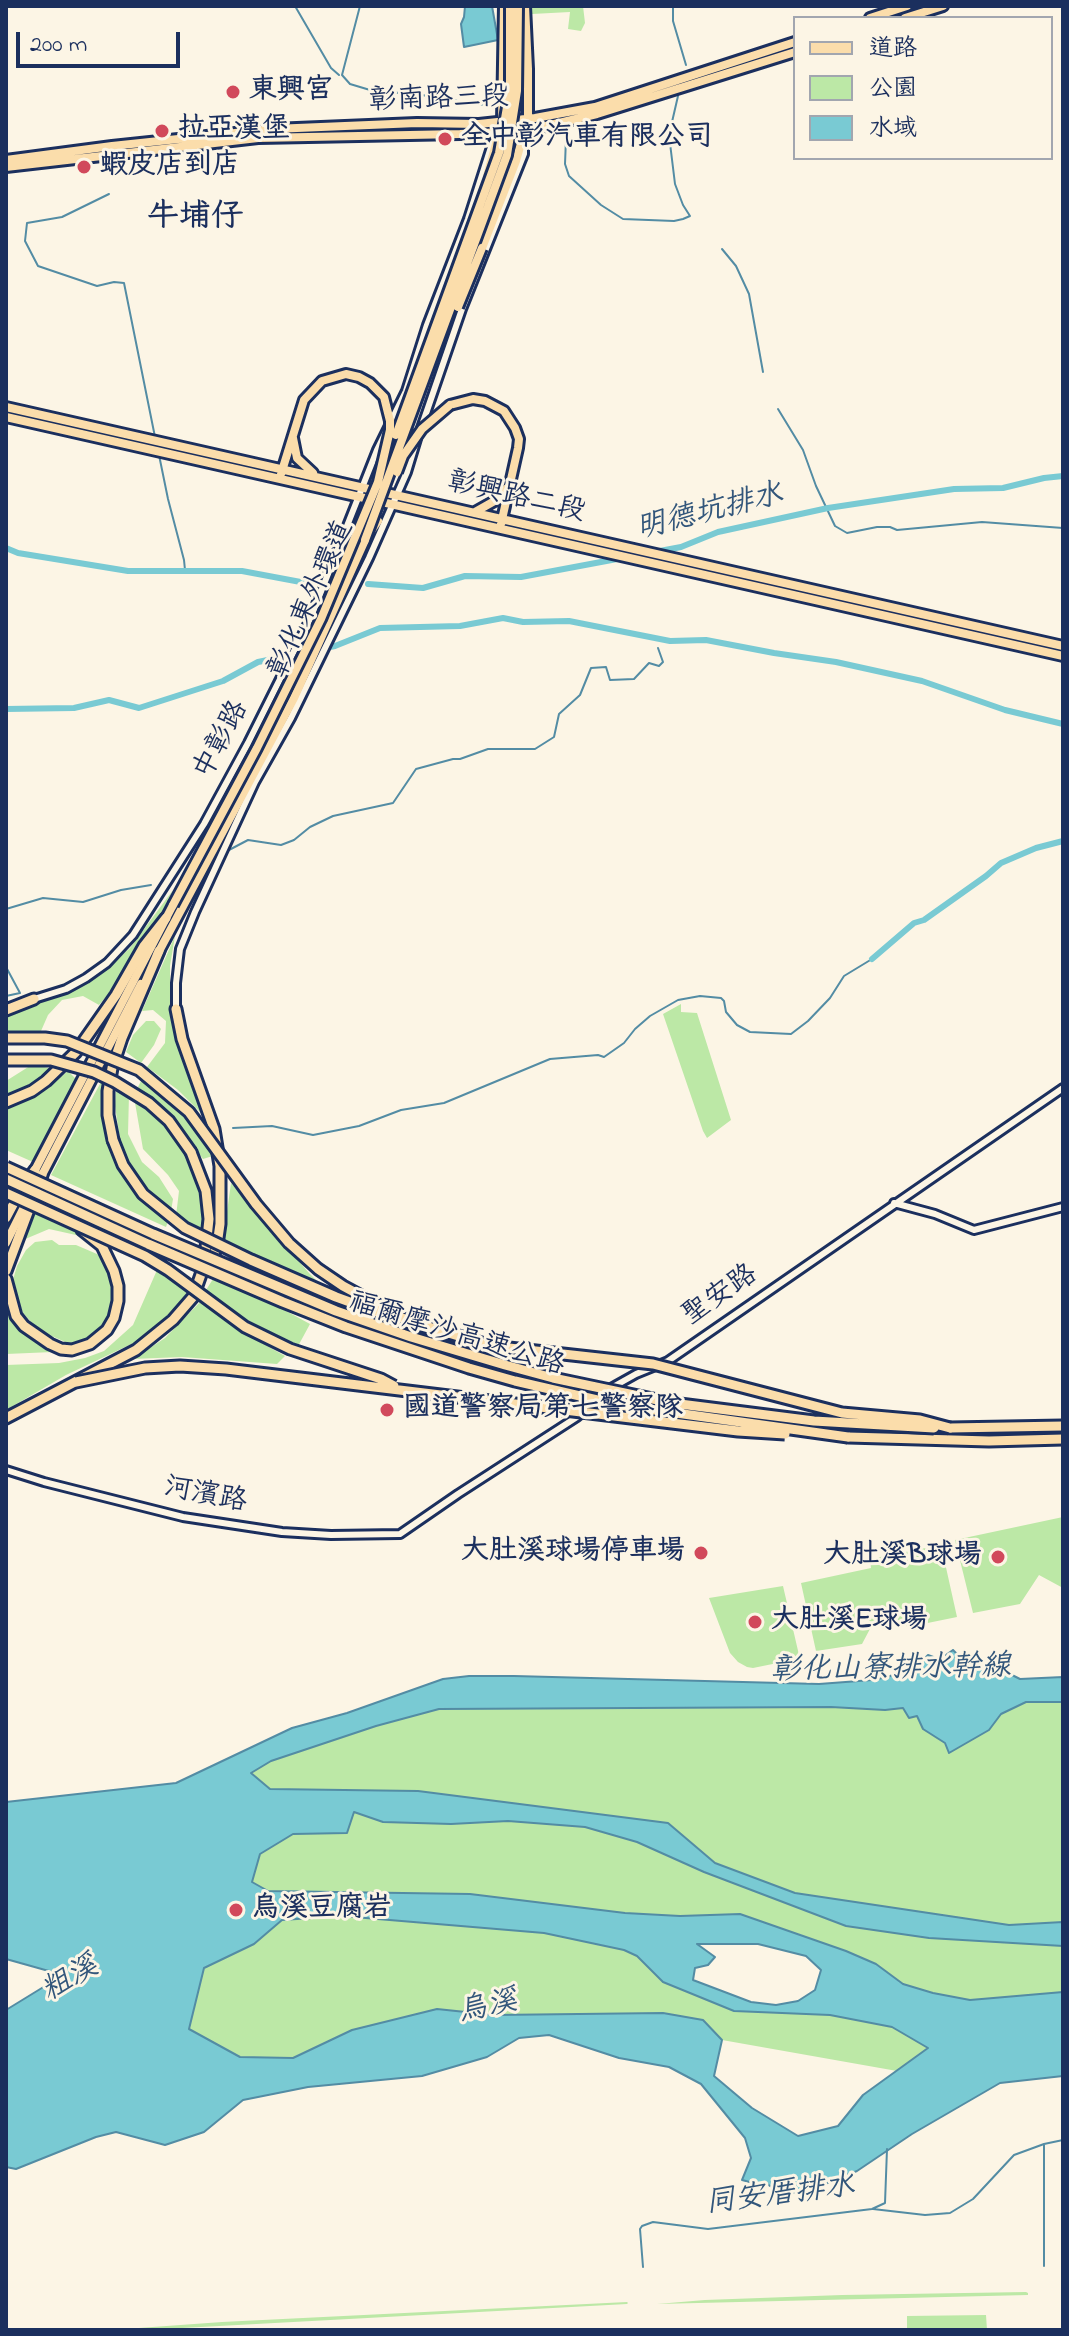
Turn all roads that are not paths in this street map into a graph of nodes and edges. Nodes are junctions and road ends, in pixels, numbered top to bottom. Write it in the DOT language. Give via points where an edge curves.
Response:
graph roads {
  1 [pos="504,6"];
  2 [pos="510,6"];
  3 [pos="518,6"];
  4 [pos="525,6"];
  5 [pos="907,6"];
  6 [pos="943,6"];
  7 [pos="890,15"];
  8 [pos="911,16"];
  9 [pos="793,43"];
  10 [pos="793,53"];
  11 [pos="528,119"];
  12 [pos="502,122"];
  13 [pos="525,131"];
  14 [pos="499,133"];
  15 [pos="6,160"];
  16 [pos="6,167"];
  17 [pos="437,301"];
  18 [pos="462,309"];
  19 [pos="427,325"];
  20 [pos="453,338"];
  21 [pos="434,345"];
  22 [pos="6,407"];
  23 [pos="6,417"];
  24 [pos="292,433"];
  25 [pos="280,474"];
  26 [pos="317,476"];
  27 [pos="378,482"];
  28 [pos="510,484"];
  29 [pos="361,491"];
  30 [pos="394,498"];
  31 [pos="475,512"];
  32 [pos="502,518"];
  33 [pos="500,528"];
  34 [pos="365,540"];
  35 [pos="1063,646"];
  36 [pos="1063,656"];
  37 [pos="166,918"];
  38 [pos="159,951"];
  39 [pos="34,999"];
  40 [pos="176,1009"];
  41 [pos="6,1010"];
  42 [pos="6,1038"];
  43 [pos="6,1060"];
  44 [pos="1063,1088"];
  45 [pos="6,1102"];
  46 [pos="6,1167"];
  47 [pos="38,1172"];
  48 [pos="6,1179"];
  49 [pos="6,1193"];
  50 [pos="894,1203"];
  51 [pos="1063,1207"];
  52 [pos="6,1218"];
  53 [pos="58,1218"];
  54 [pos="6,1226"];
  55 [pos="6,1243"];
  56 [pos="6,1271"];
  57 [pos="6,1279"];
  58 [pos="193,1297"];
  59 [pos="406,1320"];
  60 [pos="76,1382"];
  61 [pos="400,1389"];
  62 [pos="6,1418"];
  63 [pos="1063,1426"];
  64 [pos="950,1428"];
  65 [pos="848,1437"];
  66 [pos="1063,1439"];
  67 [pos="6,1470"];
  68 [pos="400,1534"];
  1 -- 12 [label="main road, bridge"];
  2 -- 21 [label="main road, 彰化東外環道, bridge" via="510,90 499,153"];
  3 -- 21 [label="main road, 彰化東外環道, bridge" via="517,91 509,144"];
  4 -- 11 [label="main road"];
  5 -- 7 [label="main road"];
  6 -- 8 [label="main road"];
  9 -- 11 [label="main road, 彰南路三段" via="595,107"];
  10 -- 13 [label="main road, 彰南路三段"];
  11 -- 12 [label="main road, 彰南路三段"];
  11 -- 13 [label="main road"];
  12 -- 14 [label="main road"];
  12 -- 15 [label="main road, 彰南路三段" via="273,129"];
  13 -- 14 [label="main road, 彰南路三段"];
  13 -- 18 [label="street, 中彰路" via="524,154"];
  13 -- 21 [label="main road, bridge" via="454,316"];
  14 -- 16 [label="main road, 彰南路三段" via="258,138"];
  14 -- 17 [label="street, 中彰路"];
  14 -- 21 [label="main road, bridge" via="439,307"];
  17 -- 18 [label="street"];
  17 -- 19 [label="street, 中彰路"];
  18 -- 20 [label="street, 中彰路"];
  19 -- 20 [label="street"];
  19 -- 29 [label="street, 中彰路" via="406,391"];
  20 -- 30 [label="street, 中彰路"];
  21 -- 27 [label="main road, 彰化東外環道, bridge"];
  21 -- 34 [label="main road, 彰化東外環道, bridge"];
  22 -- 25 [label="main road, 彰興路二段"];
  23 -- 25 [label="main road, 彰興路二段"];
  24 -- 25 [label="main road"];
  24 -- 26 [label="main road" via="297,458"];
  24 -- 27 [label="main road, bridge" via="304,400 322,381 346,374 370,383 384,397 390,414"];
  25 -- 26 [label="main road, 彰興路二段"];
  25 -- 29 [label="main road, 彰興路二段"];
  26 -- 29 [label="main road, 彰興路二段"];
  27 -- 37 [label="main road, 彰化東外環道, bridge" via="308,645"];
  28 -- 31 [label="main road" via="498,499"];
  28 -- 32 [label="main road"];
  28 -- 34 [label="main road, bridge" via="519,439 510,420 496,406 473,399 450,405 422,429 403,456 378,521"];
  29 -- 30 [label="main road, 彰興路二段"];
  29 -- 39 [label="street, 中彰路" via="296,649 204,824 133,935 86,978"];
  30 -- 31 [label="main road, 彰興路二段"];
  30 -- 33 [label="main road, 彰興路二段"];
  30 -- 40 [label="street, 中彰路" via="186,932"];
  31 -- 32 [label="main road, 彰興路二段"];
  32 -- 33 [label="main road"];
  32 -- 35 [label="main road, 彰興路二段"];
  33 -- 36 [label="main road, 彰興路二段"];
  34 -- 38 [label="main road, 彰化東外環道" via="294,698"];
  37 -- 45 [label="highway" via="76,1052 46,1081"];
  37 -- 47 [label="main road, 彰化東外環道"];
  38 -- 47 [label="main road, 彰化東外環道"];
  38 -- 59 [label="highway, bridge" via="122,1038 108,1091 113,1140 123,1165 143,1194 185,1228 336,1297"];
  39 -- 41 [label="highway"];
  40 -- 58 [label="highway" via="214,1129 220,1166 217,1245"];
  42 -- 59 [label="highway, bridge" via="67,1041 139,1070 189,1112 289,1243 343,1286"];
  43 -- 58 [label="highway, bridge" via="51,1060 94,1072 149,1103 169,1121 191,1152 206,1191 204,1266"];
  44 -- 50 [label="street, 聖安路"];
  46 -- 64 [label="highway, 福爾摩沙高速公路, bridge" via="336,1311 505,1365 686,1405 814,1421"];
  47 -- 52 [label="highway" via="23,1186"];
  47 -- 54 [label="main road"];
  47 -- 55 [label="main road"];
  47 -- 56 [label="highway"];
  48 -- 65 [label="highway, 福爾摩沙高速公路, bridge" via="283,1302 441,1359 619,1405"];
  49 -- 53 [label="highway, bridge"];
  50 -- 51 [label="street" via="974,1230"];
  50 -- 68 [label="street, 聖安路" via="668,1361 611,1388 577,1417"];
  53 -- 57 [label="highway, bridge" via="93,1238 109,1257 118,1301 114,1318 100,1337 72,1350 50,1344 16,1316"];
  53 -- 61 [label="highway, bridge" via="168,1270 245,1327"];
  58 -- 60 [label="highway, bridge" via="136,1350"];
  59 -- 64 [label="highway, bridge" via="491,1346 653,1364 842,1413"];
  60 -- 61 [label="highway, bridge" via="180,1366"];
  60 -- 62 [label="highway"];
  61 -- 65 [label="highway, bridge" via="738,1431"];
  63 -- 64 [label="highway, 福爾摩沙高速公路"];
  65 -- 66 [label="highway, 福爾摩沙高速公路"];
  67 -- 68 [label="street, 河濱路" via="174,1516 282,1532"];
}
